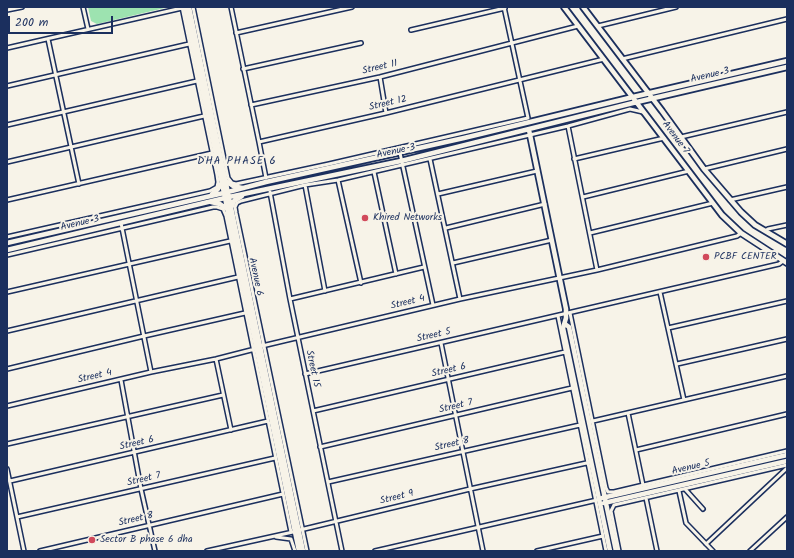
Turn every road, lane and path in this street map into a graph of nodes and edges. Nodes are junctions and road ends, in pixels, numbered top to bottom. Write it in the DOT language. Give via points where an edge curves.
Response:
graph roads {
  1 [pos="22,7"];
  2 [pos="83,7"];
  3 [pos="189,7"];
  4 [pos="192,7"];
  5 [pos="231,7"];
  6 [pos="352,7"];
  7 [pos="564,7"];
  8 [pos="583,7"];
  9 [pos="676,7"];
  10 [pos="183,8"];
  11 [pos="504,8"];
  12 [pos="7,10"];
  13 [pos="787,19"];
  14 [pos="578,26"];
  15 [pos="598,26"];
  16 [pos="88,29"];
  17 [pos="411,30"];
  18 [pos="236,33"];
  19 [pos="48,39"];
  20 [pos="361,43"];
  21 [pos="189,44"];
  22 [pos="512,44"];
  23 [pos="7,48"];
  24 [pos="604,59"];
  25 [pos="622,59"];
  26 [pos="787,61"];
  27 [pos="787,67"];
  28 [pos="243,69"];
  29 [pos="56,75"];
  30 [pos="380,77"];
  31 [pos="196,81"];
  32 [pos="520,81"];
  33 [pos="7,86"];
  34 [pos="649,94"];
  35 [pos="633,97"];
  36 [pos="652,99"];
  37 [pos="637,102"];
  38 [pos="251,105"];
  39 [pos="621,109"];
  40 [pos="64,112"];
  41 [pos="645,112"];
  42 [pos="787,112"];
  43 [pos="386,113"];
  44 [pos="204,116"];
  45 [pos="7,125"];
  46 [pos="568,126"];
  47 [pos="529,132"];
  48 [pos="682,137"];
  49 [pos="664,138"];
  50 [pos="259,142"];
  51 [pos="72,148"];
  52 [pos="787,149"];
  53 [pos="212,153"];
  54 [pos="400,153"];
  55 [pos="430,159"];
  56 [pos="574,159"];
  57 [pos="7,162"];
  58 [pos="402,163"];
  59 [pos="704,169"];
  60 [pos="537,171"];
  61 [pos="689,171"];
  62 [pos="374,172"];
  63 [pos="222,173"];
  64 [pos="266,180"];
  65 [pos="338,180"];
  66 [pos="224,182"];
  67 [pos="79,184"];
  68 [pos="305,185"];
  69 [pos="787,187"];
  70 [pos="244,188"];
  71 [pos="270,191"];
  72 [pos="245,194"];
  73 [pos="438,194"];
  74 [pos="226,195"];
  75 [pos="205,197"];
  76 [pos="583,197"];
  77 [pos="7,200"];
  78 [pos="730,200"];
  79 [pos="713,203"];
  80 [pos="545,204"];
  81 [pos="229,208"];
  82 [pos="231,215"];
  83 [pos="787,224"];
  84 [pos="121,226"];
  85 [pos="446,228"];
  86 [pos="765,231"];
  87 [pos="590,233"];
  88 [pos="740,233"];
  89 [pos="7,238"];
  90 [pos="230,240"];
  91 [pos="552,240"];
  92 [pos="7,243"];
  93 [pos="787,244"];
  94 [pos="7,250"];
  95 [pos="7,255"];
  96 [pos="785,262"];
  97 [pos="129,264"];
  98 [pos="453,264"];
  99 [pos="424,267"];
  100 [pos="597,270"];
  101 [pos="396,274"];
  102 [pos="238,277"];
  103 [pos="560,278"];
  104 [pos="361,282"];
  105 [pos="325,291"];
  106 [pos="7,292"];
  107 [pos="660,292"];
  108 [pos="290,299"];
  109 [pos="460,299"];
  110 [pos="136,300"];
  111 [pos="787,300"];
  112 [pos="433,305"];
  113 [pos="245,313"];
  114 [pos="568,314"];
  115 [pos="558,316"];
  116 [pos="565,324"];
  117 [pos="668,328"];
  118 [pos="7,331"];
  119 [pos="144,336"];
  120 [pos="298,338"];
  121 [pos="787,338"];
  122 [pos="441,343"];
  123 [pos="258,347"];
  124 [pos="565,352"];
  125 [pos="216,359"];
  126 [pos="677,364"];
  127 [pos="7,369"];
  128 [pos="151,372"];
  129 [pos="305,374"];
  130 [pos="787,376"];
  131 [pos="448,379"];
  132 [pos="121,380"];
  133 [pos="572,388"];
  134 [pos="223,395"];
  135 [pos="684,400"];
  136 [pos="7,406"];
  137 [pos="313,411"];
  138 [pos="628,413"];
  139 [pos="589,414"];
  140 [pos="787,414"];
  141 [pos="455,415"];
  142 [pos="128,416"];
  143 [pos="268,421"];
  144 [pos="593,421"];
  145 [pos="580,425"];
  146 [pos="231,430"];
  147 [pos="7,444"];
  148 [pos="320,447"];
  149 [pos="636,450"];
  150 [pos="463,451"];
  151 [pos="787,451"];
  152 [pos="135,452"];
  153 [pos="787,455"];
  154 [pos="275,458"];
  155 [pos="787,461"];
  156 [pos="590,462"];
  157 [pos="787,466"];
  158 [pos="7,469"];
  159 [pos="10,481"];
  160 [pos="328,482"];
  161 [pos="643,485"];
  162 [pos="604,488"];
  163 [pos="141,489"];
  164 [pos="470,489"];
  165 [pos="686,489"];
  166 [pos="679,491"];
  167 [pos="283,494"];
  168 [pos="614,494"];
  169 [pos="646,498"];
  170 [pos="601,501"];
  171 [pos="703,509"];
  172 [pos="17,517"];
  173 [pos="787,517"];
  174 [pos="337,521"];
  175 [pos="150,525"];
  176 [pos="478,527"];
  177 [pos="297,531"];
  178 [pos="273,536"];
  179 [pos="603,536"];
  180 [pos="706,544"];
  181 [pos="24,551"];
  182 [pos="40,551"];
  183 [pos="155,551"];
  184 [pos="207,551"];
  185 [pos="295,551"];
  186 [pos="299,551"];
  187 [pos="303,551"];
  188 [pos="307,551"];
  189 [pos="342,551"];
  190 [pos="375,551"];
  191 [pos="483,551"];
  192 [pos="537,551"];
  193 [pos="606,551"];
  194 [pos="610,551"];
  195 [pos="616,551"];
  196 [pos="619,551"];
  197 [pos="657,551"];
  198 [pos="713,551"];
  199 [pos="750,551"];
  1 -- 12 [label="street"];
  2 -- 16 [label="street"];
  3 -- 63 [label="main road, Avenue 6"];
  4 -- 63 [label="street"];
  5 -- 18 [label="street"];
  6 -- 18 [label="street"];
  7 -- 14 [label="main road, Avenue 7"];
  8 -- 15 [label="main road, Avenue 7"];
  9 -- 15 [label="street"];
  10 -- 16 [label="street"];
  10 -- 21 [label="street"];
  10 -- 63 [label="main road, Avenue 6"];
  11 -- 17 [label="street"];
  11 -- 22 [label="street"];
  13 -- 25 [label="street"];
  14 -- 22 [label="street, Street 11"];
  14 -- 24 [label="main road, Avenue 7"];
  15 -- 25 [label="main road, Avenue 7"];
  16 -- 19 [label="street"];
  18 -- 28 [label="street"];
  19 -- 23 [label="street"];
  19 -- 29 [label="street"];
  20 -- 28 [label="street"];
  21 -- 29 [label="street"];
  21 -- 31 [label="street"];
  22 -- 30 [label="street, Street 11"];
  22 -- 32 [label="street"];
  24 -- 32 [label="street, Street 12"];
  24 -- 35 [label="main road, Avenue 7"];
  25 -- 34 [label="main road, Avenue 7"];
  26 -- 34 [label="main road, Avenue 3"];
  27 -- 36 [label="main road, Avenue 3"];
  28 -- 38 [label="street"];
  29 -- 33 [label="street"];
  29 -- 40 [label="street"];
  30 -- 38 [label="street, Street 11"];
  30 -- 43 [label="street"];
  31 -- 40 [label="street"];
  31 -- 44 [label="street"];
  32 -- 43 [label="street, Street 12"];
  32 -- 64 [label="street" via="528,118"];
  34 -- 35 [label="main road, Avenue 3"];
  34 -- 36 [label="main road, Avenue 7"];
  35 -- 37 [label="main road, Avenue 7"];
  35 -- 54 [label="main road, Avenue 3"];
  36 -- 37 [label="main road, Avenue 3"];
  36 -- 48 [label="main road, Avenue 7"];
  37 -- 39 [label="main road, Avenue 3"];
  37 -- 41 [label="main road, Avenue 7"];
  38 -- 50 [label="street"];
  39 -- 41 [label="street"];
  39 -- 46 [label="street"];
  39 -- 47 [label="main road, Avenue 3"];
  40 -- 45 [label="street"];
  40 -- 51 [label="street"];
  41 -- 49 [label="main road, Avenue 7"];
  42 -- 48 [label="street"];
  43 -- 50 [label="street, Street 12"];
  44 -- 51 [label="street"];
  44 -- 53 [label="street"];
  46 -- 47 [label="street"];
  46 -- 56 [label="street"];
  47 -- 55 [label="street"];
  47 -- 58 [label="main road, Avenue 3"];
  47 -- 60 [label="main road"];
  48 -- 59 [label="main road, Avenue 7"];
  49 -- 56 [label="street"];
  49 -- 61 [label="main road, Avenue 7"];
  50 -- 64 [label="street"];
  51 -- 57 [label="street"];
  51 -- 67 [label="street"];
  52 -- 59 [label="street"];
  53 -- 63 [label="street"];
  53 -- 67 [label="street"];
  54 -- 58 [label="street"];
  54 -- 64 [label="main road, Avenue 3"];
  55 -- 58 [label="street"];
  55 -- 73 [label="street"];
  56 -- 76 [label="street"];
  58 -- 62 [label="street"];
  58 -- 71 [label="main road, Avenue 3"];
  58 -- 99 [label="street"];
  59 -- 78 [label="main road, Avenue 7"];
  60 -- 73 [label="street"];
  60 -- 80 [label="main road"];
  61 -- 76 [label="street"];
  61 -- 79 [label="main road, Avenue 7"];
  62 -- 65 [label="street"];
  62 -- 101 [label="street"];
  63 -- 64 [label="street" via="234,184"];
  63 -- 66 [label="main road, Avenue 6"];
  63 -- 75 [label="street" via="217,186"];
  64 -- 70 [label="main road, Avenue 3"];
  65 -- 68 [label="street"];
  65 -- 104 [label="street"];
  66 -- 70 [label="main road"];
  66 -- 74 [label="main road, Avenue 6"];
  66 -- 75 [label="main road" via="218,190"];
  67 -- 77 [label="street"];
  68 -- 71 [label="street"];
  68 -- 105 [label="street"];
  69 -- 78 [label="street"];
  70 -- 74 [label="main road, Avenue 3"];
  71 -- 72 [label="main road, Avenue 3"];
  71 -- 82 [label="street" via="239,202"];
  71 -- 108 [label="street, Street 15"];
  72 -- 74 [label="main road, Avenue 3"];
  72 -- 81 [label="main road"];
  73 -- 85 [label="street"];
  74 -- 75 [label="main road, Avenue 3"];
  74 -- 81 [label="main road, Avenue 6"];
  75 -- 81 [label="main road"];
  75 -- 84 [label="main road, Avenue 3"];
  75 -- 89 [label="street"];
  75 -- 92 [label="main road, Avenue 3"];
  76 -- 87 [label="street"];
  78 -- 86 [label="main road, Avenue 7" via="747,218"];
  79 -- 87 [label="street"];
  79 -- 88 [label="main road, Avenue 7"];
  80 -- 85 [label="street"];
  80 -- 91 [label="main road"];
  81 -- 82 [label="main road, Avenue 6"];
  82 -- 84 [label="street" via="217,207"];
  82 -- 90 [label="street"];
  82 -- 123 [label="main road, Avenue 6"];
  83 -- 86 [label="street"];
  84 -- 94 [label="main road, Avenue 3"];
  84 -- 95 [label="street"];
  84 -- 97 [label="street"];
  85 -- 98 [label="street"];
  86 -- 93 [label="main road, Avenue 7"];
  87 -- 100 [label="street"];
  88 -- 96 [label="main road, Avenue 7"];
  88 -- 100 [label="street, Street 4" via="737,236"];
  90 -- 97 [label="street"];
  90 -- 102 [label="street"];
  91 -- 98 [label="street"];
  91 -- 103 [label="main road"];
  96 -- 107 [label="street, Street 5"];
  97 -- 106 [label="street"];
  97 -- 110 [label="street"];
  98 -- 109 [label="street"];
  99 -- 101 [label="street"];
  99 -- 112 [label="street"];
  100 -- 103 [label="street, Street 4"];
  101 -- 104 [label="street"];
  102 -- 110 [label="street"];
  102 -- 113 [label="street"];
  103 -- 109 [label="street, Street 4"];
  103 -- 114 [label="main road"];
  104 -- 105 [label="street"];
  105 -- 108 [label="street"];
  107 -- 114 [label="street, Street 5"];
  107 -- 117 [label="street"];
  108 -- 120 [label="street, Street 15"];
  109 -- 112 [label="street, Street 4"];
  110 -- 118 [label="street"];
  110 -- 119 [label="street"];
  111 -- 117 [label="street"];
  112 -- 120 [label="street, Street 4"];
  113 -- 119 [label="street"];
  113 -- 123 [label="street"];
  114 -- 115 [label="street, Street 5"];
  114 -- 116 [label="main road"];
  114 -- 139 [label="street"];
  115 -- 122 [label="street, Street 5"];
  115 -- 124 [label="street"];
  116 -- 139 [label="main road" via="569,327"];
  116 -- 156 [label="main road"];
  117 -- 126 [label="street"];
  119 -- 127 [label="street"];
  119 -- 128 [label="street"];
  120 -- 123 [label="street, Street 4"];
  120 -- 129 [label="street, Street 15"];
  121 -- 126 [label="street"];
  122 -- 129 [label="street, Street 5"];
  122 -- 131 [label="street"];
  123 -- 125 [label="street, Street 4"];
  123 -- 143 [label="street"];
  123 -- 177 [label="main road, Avenue 6"];
  124 -- 131 [label="street, Street 6"];
  124 -- 133 [label="street"];
  125 -- 128 [label="street, Street 4"];
  125 -- 134 [label="street"];
  126 -- 135 [label="street"];
  128 -- 132 [label="street, Street 4"];
  129 -- 137 [label="street, Street 15"];
  130 -- 135 [label="street"];
  131 -- 137 [label="street, Street 6"];
  131 -- 141 [label="street"];
  132 -- 136 [label="street, Street 4"];
  132 -- 142 [label="street"];
  133 -- 141 [label="street, Street 7"];
  133 -- 145 [label="street"];
  134 -- 142 [label="street"];
  134 -- 146 [label="street"];
  135 -- 138 [label="street"];
  137 -- 148 [label="street, Street 15"];
  138 -- 144 [label="street"];
  138 -- 149 [label="street"];
  139 -- 144 [label="street"];
  139 -- 162 [label="main road"];
  140 -- 149 [label="street"];
  141 -- 148 [label="street, Street 7"];
  141 -- 150 [label="street"];
  142 -- 147 [label="street"];
  142 -- 152 [label="street"];
  143 -- 146 [label="street, Street 6"];
  143 -- 154 [label="street"];
  144 -- 162 [label="street"];
  145 -- 150 [label="street, Street 8"];
  145 -- 156 [label="street"];
  146 -- 152 [label="street, Street 6"];
  148 -- 160 [label="street, Street 15"];
  149 -- 161 [label="street"];
  150 -- 160 [label="street, Street 8"];
  150 -- 164 [label="street"];
  151 -- 161 [label="street"];
  152 -- 159 [label="street, Street 6"];
  152 -- 163 [label="street"];
  153 -- 168 [label="main road, Avenue 5"];
  154 -- 163 [label="street, Street 7"];
  154 -- 167 [label="street"];
  155 -- 170 [label="main road, Avenue 5"];
  156 -- 164 [label="street, Street 9"];
  156 -- 170 [label="main road"];
  157 -- 165 [label="street"];
  157 -- 180 [label="street"];
  158 -- 159 [label="street"];
  159 -- 172 [label="street"];
  160 -- 174 [label="street, Street 15"];
  161 -- 168 [label="street"];
  162 -- 168 [label="street"];
  162 -- 170 [label="main road"];
  163 -- 172 [label="street, Street 7"];
  163 -- 175 [label="street"];
  164 -- 174 [label="street, Street 9"];
  164 -- 176 [label="street"];
  165 -- 166 [label="street"];
  165 -- 171 [label="street"];
  166 -- 169 [label="street"];
  166 -- 180 [label="street" via="686,523"];
  167 -- 175 [label="street, Street 8"];
  167 -- 177 [label="street"];
  168 -- 170 [label="main road, Avenue 5"];
  169 -- 196 [label="street" via="612,507"];
  169 -- 197 [label="street"];
  170 -- 176 [label="street"];
  170 -- 179 [label="street"];
  170 -- 194 [label="main road"];
  170 -- 195 [label="main road"];
  172 -- 181 [label="street"];
  173 -- 199 [label="street"];
  174 -- 177 [label="street, Street 9"];
  174 -- 189 [label="street, Street 15"];
  175 -- 182 [label="street, Street 8"];
  175 -- 183 [label="street"];
  176 -- 190 [label="street"];
  176 -- 191 [label="street"];
  177 -- 178 [label="street, Street 9"];
  177 -- 186 [label="main road, Avenue 6"];
  177 -- 187 [label="main road, Avenue 6"];
  177 -- 188 [label="street"];
  178 -- 184 [label="street, Street 9"];
  178 -- 185 [label="street" via="291,539"];
  179 -- 192 [label="street"];
  179 -- 193 [label="street"];
  180 -- 198 [label="street"];
}
